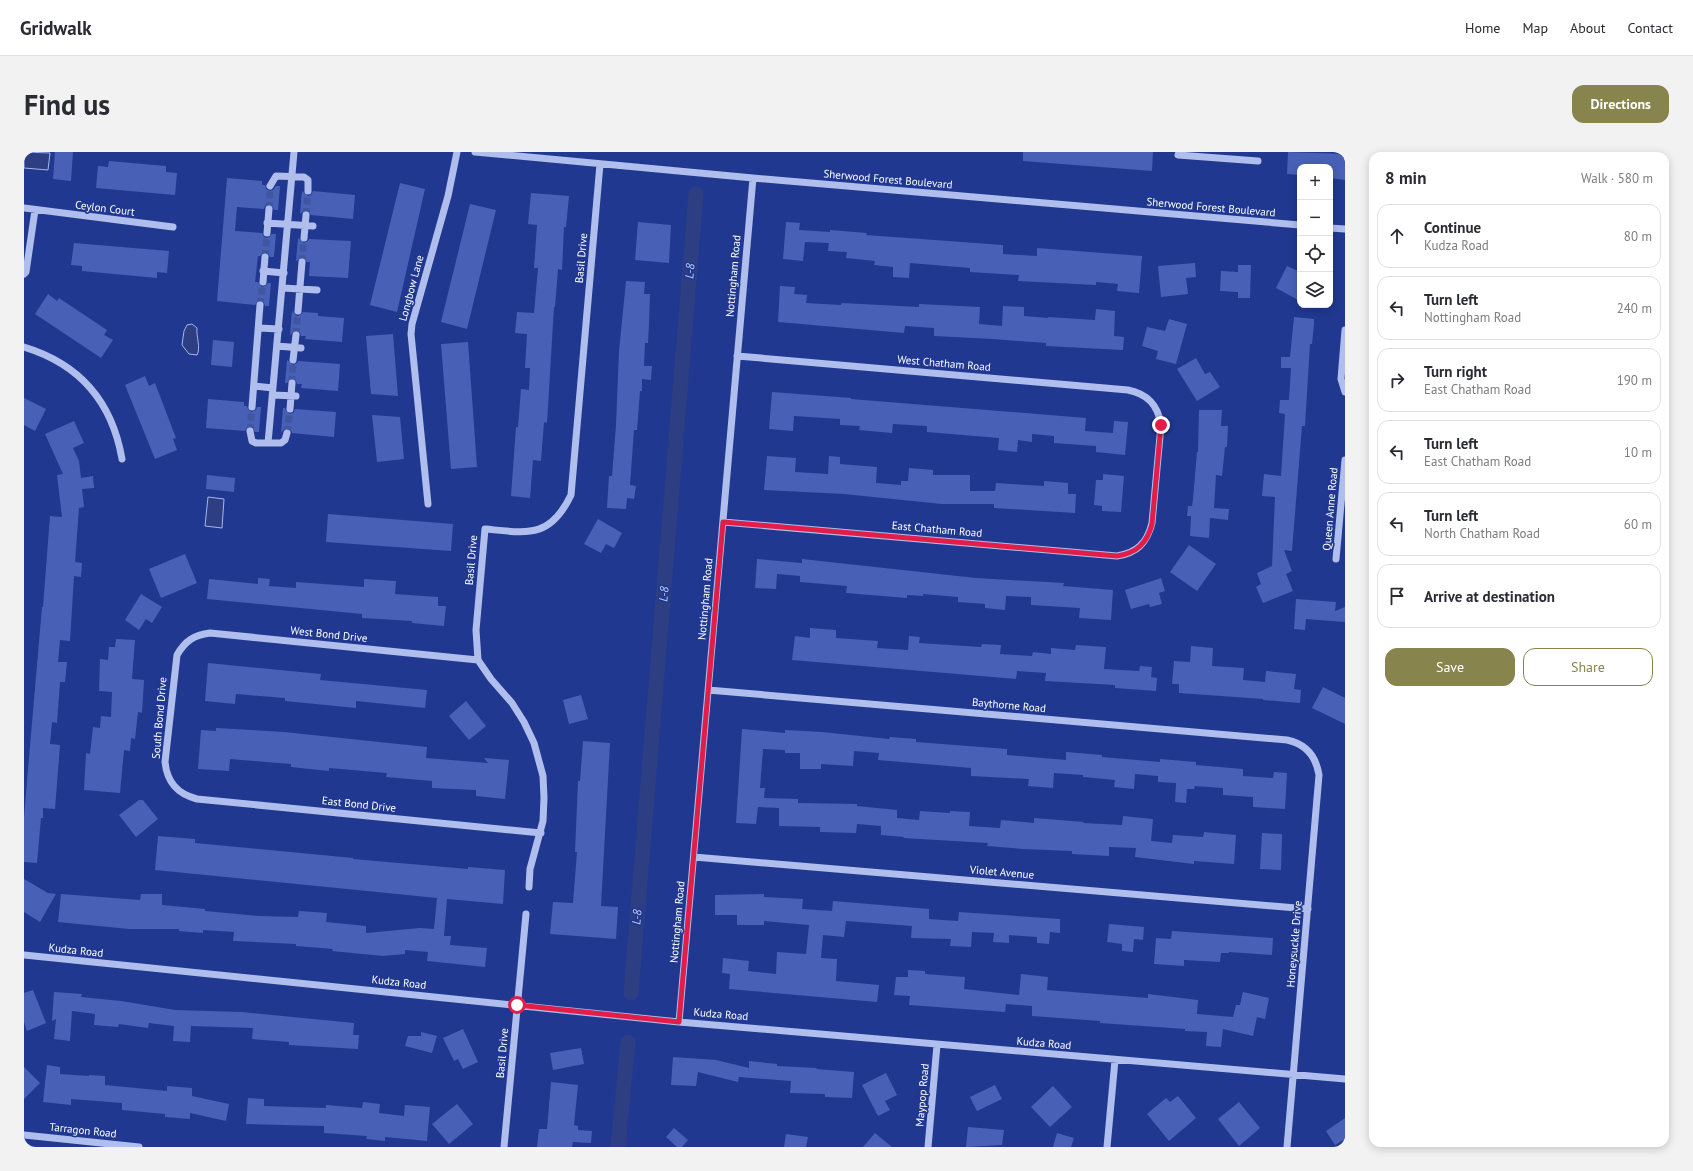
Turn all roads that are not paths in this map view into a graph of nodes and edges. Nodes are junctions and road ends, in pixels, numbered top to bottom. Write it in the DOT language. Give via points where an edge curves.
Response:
graph roads {
  1 [pos="294,152"];
  2 [pos="457,152"];
  3 [pos="475,152"];
  4 [pos="1179,152"];
  5 [pos="1258,161"];
  6 [pos="600,164"];
  7 [pos="292,176"];
  8 [pos="753,178"];
  9 [pos="270,186"];
  10 [pos="308,191"];
  11 [pos="24,208"];
  12 [pos="35,210"];
  13 [pos="268,210"];
  14 [pos="306,215"];
  15 [pos="267,223"];
  16 [pos="288,225"];
  17 [pos="1297,225"];
  18 [pos="304,226"];
  19 [pos="313,226"];
  20 [pos="173,227"];
  21 [pos="1333,228"];
  22 [pos="1345,229"];
  23 [pos="267,233"];
  24 [pos="304,238"];
  25 [pos="265,257"];
  26 [pos="302,262"];
  27 [pos="263,271"];
  28 [pos="284,272"];
  29 [pos="24,274"];
  30 [pos="263,282"];
  31 [pos="283,288"];
  32 [pos="300,289"];
  33 [pos="317,290"];
  34 [pos="260,305"];
  35 [pos="298,311"];
  36 [pos="259,328"];
  37 [pos="279,329"];
  38 [pos="1345,330"];
  39 [pos="296,335"];
  40 [pos="277,346"];
  41 [pos="24,347"];
  42 [pos="298,347"];
  43 [pos="737,356"];
  44 [pos="294,360"];
  45 [pos="292,383"];
  46 [pos="254,386"];
  47 [pos="273,391"];
  48 [pos="1345,392"];
  49 [pos="293,396"];
  50 [pos="252,407"];
  51 [pos="290,408"];
  52 [pos="250,431"];
  53 [pos="287,433"];
  54 [pos="268,443"];
  55 [pos="122,459"];
  56 [pos="1345,460"];
  57 [pos="428,504"];
  58 [pos="723,522"];
  59 [pos="1145,542"];
  60 [pos="1336,559"];
  61 [pos="182,646"];
  62 [pos="478,660"];
  63 [pos="708,690"];
  64 [pos="1306,747"];
  65 [pos="177,790"];
  66 [pos="541,833"];
  67 [pos="694,857"];
  68 [pos="529,887"];
  69 [pos="1308,909"];
  70 [pos="526,914"];
  71 [pos="24,955"];
  72 [pos="517,1005"];
  73 [pos="679,1022"];
  74 [pos="937,1045"];
  75 [pos="1115,1060"];
  76 [pos="1294,1075"];
  77 [pos="1345,1079"];
  78 [pos="24,1136"];
  79 [pos="139,1147"];
  80 [pos="504,1147"];
  81 [pos="928,1147"];
  82 [pos="1108,1147"];
  83 [pos="1287,1147"];
  1 -- 7 [label="street"];
  2 -- 57 [label="street, Longbow Lane" via="448,196 411,334"];
  3 -- 6 [label="street, Sherwood Forest Boulevard"];
  4 -- 5 [label="street" via="1178,155"];
  6 -- 8 [label="street, Sherwood Forest Boulevard"];
  6 -- 62 [label="street, Basil Drive" via="571,495 558,517 541,529 520,532 485,529 476,630"];
  7 -- 9 [label="street" via="276,176"];
  7 -- 10 [label="street" via="308,180"];
  7 -- 16 [label="street"];
  8 -- 17 [label="street, Sherwood Forest Boulevard"];
  8 -- 43 [label="street, Nottingham Road"];
  11 -- 12 [label="street, Ceylon Court"];
  12 -- 20 [label="street, Ceylon Court"];
  12 -- 29 [label="street"];
  13 -- 15 [label="street"];
  14 -- 18 [label="street"];
  15 -- 16 [label="street"];
  15 -- 23 [label="street"];
  16 -- 18 [label="street"];
  16 -- 28 [label="street"];
  18 -- 19 [label="street"];
  18 -- 24 [label="street"];
  21 -- 22 [label="street"];
  25 -- 27 [label="street"];
  26 -- 32 [label="street"];
  27 -- 28 [label="street"];
  27 -- 30 [label="street"];
  28 -- 31 [label="street"];
  31 -- 32 [label="street"];
  31 -- 37 [label="street"];
  32 -- 33 [label="street"];
  32 -- 35 [label="street"];
  34 -- 36 [label="street"];
  36 -- 37 [label="street"];
  36 -- 46 [label="street"];
  37 -- 40 [label="street"];
  38 -- 48 [label="street" via="1341,379"];
  39 -- 42 [label="street"];
  40 -- 42 [label="street"];
  40 -- 47 [label="street"];
  41 -- 55 [label="street" via="67,366 92,390 112,422"];
  42 -- 44 [label="street"];
  43 -- 58 [label="street, Nottingham Road"];
  43 -- 59 [label="street, West Chatham Road" via="1138,392 1155,405 1161,425 1152,524"];
  45 -- 49 [label="street"];
  46 -- 47 [label="street"];
  46 -- 50 [label="street"];
  47 -- 49 [label="street"];
  47 -- 54 [label="street"];
  49 -- 51 [label="street"];
  52 -- 54 [label="street" via="252,441"];
  53 -- 54 [label="street" via="281,444"];
  56 -- 60 [label="street, Queen Anne Road"];
  58 -- 59 [label="street, East Chatham Road" via="1117,556 1132,552"];
  58 -- 63 [label="street, Nottingham Road"];
  61 -- 62 [label="street, West Bond Drive" via="200,634 210,633"];
  61 -- 65 [label="street, South Bond Drive" via="175,665 165,762 170,782"];
  62 -- 66 [label="street" via="512,703 534,743 541,764 544,798"];
  63 -- 64 [label="street, Baythorne Road" via="1287,740"];
  63 -- 67 [label="street, Nottingham Road"];
  64 -- 69 [label="street, Honeysuckle Drive" via="1318,765 1319,775"];
  65 -- 66 [label="street, East Bond Drive" via="197,799"];
  66 -- 68 [label="street" via="530,869"];
  67 -- 69 [label="street, Violet Avenue"];
  67 -- 73 [label="street, Nottingham Road"];
  69 -- 76 [label="street, Honeysuckle Drive"];
  70 -- 72 [label="street, Basil Drive"];
  71 -- 72 [label="street, Kudza Road"];
  72 -- 73 [label="street, Kudza Road"];
  72 -- 80 [label="street, Basil Drive"];
  73 -- 74 [label="street, Kudza Road"];
  74 -- 75 [label="street, Kudza Road"];
  74 -- 81 [label="street, Maypop Road"];
  75 -- 76 [label="street, Kudza Road"];
  75 -- 82 [label="street"];
  76 -- 77 [label="street, Kudza Road"];
  76 -- 83 [label="street, Honeysuckle Drive"];
  78 -- 79 [label="street, Tarragon Road"];
}
